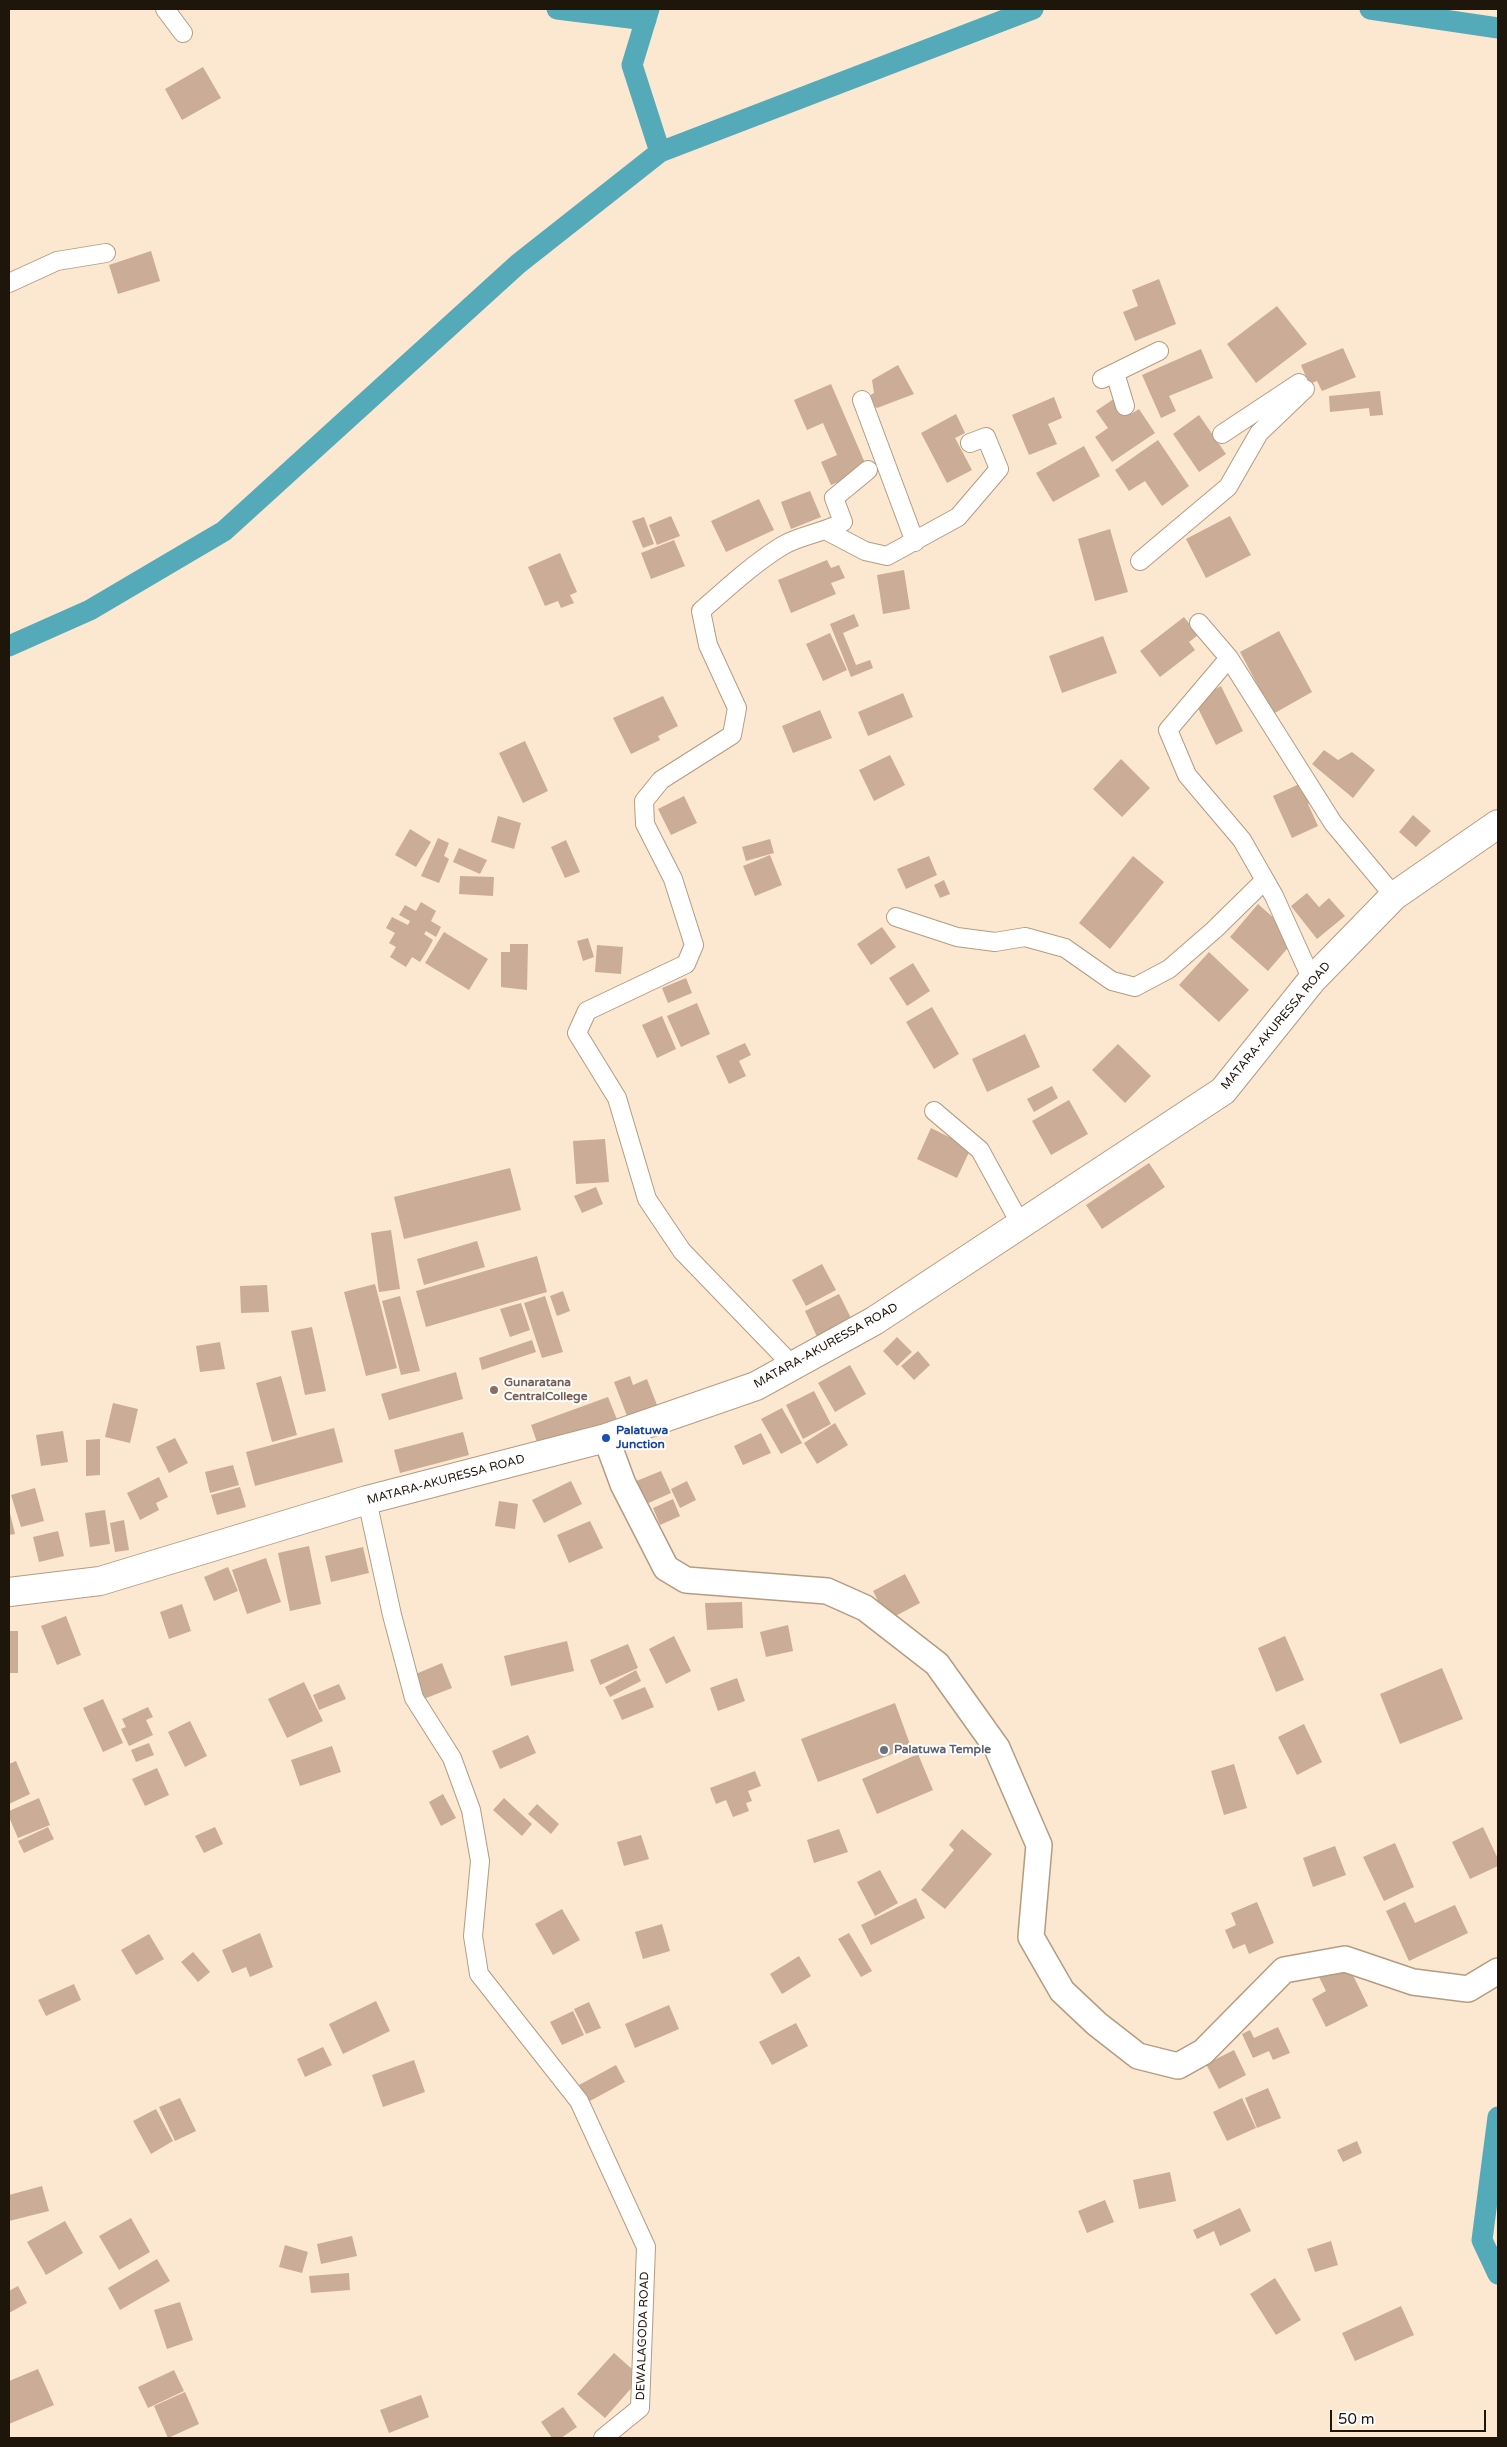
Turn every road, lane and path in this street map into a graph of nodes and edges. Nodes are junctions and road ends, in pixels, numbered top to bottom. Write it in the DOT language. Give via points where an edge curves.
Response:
graph roads {
  1 [pos="165,9"];
  2 [pos="183,33"];
  3 [pos="106,253"];
  4 [pos="9,283"];
  5 [pos="1160,351"];
  6 [pos="862,400"];
  7 [pos="1125,406"];
  8 [pos="1222,434"];
  9 [pos="970,443"];
  10 [pos="868,470"];
  11 [pos="827,531"];
  12 [pos="915,542"];
  13 [pos="1140,562"];
  14 [pos="1199,623"];
  15 [pos="1229,658"];
  16 [pos="1498,824"];
  17 [pos="1265,880"];
  18 [pos="1394,896"];
  19 [pos="896,917"];
  20 [pos="1312,980"];
  21 [pos="934,1111"];
  22 [pos="1021,1224"];
  23 [pos="793,1366"];
  24 [pos="606,1438"];
  25 [pos="367,1500"];
  26 [pos="9,1592"];
  27 [pos="1498,1971"];
  28 [pos="603,2438"];
  1 -- 2 [label="street"];
  3 -- 4 [label="street" via="57,261"];
  5 -- 7 [label="street" via="1108,376"];
  6 -- 12 [label="street"];
  8 -- 13 [label="street" via="1302,386 1259,433 1228,486"];
  9 -- 12 [label="street" via="986,437 999,469 958,517"];
  10 -- 11 [label="street" via="834,498 843,522"];
  11 -- 12 [label="street" via="865,551 887,556"];
  11 -- 23 [label="street" via="784,545 737,578 702,611 708,645 738,708 732,735 661,780 644,802 645,824 673,879 694,945 686,964 587,1011 577,1033 617,1098 647,1199 682,1251"];
  14 -- 15 [label="street"];
  15 -- 17 [label="street" via="1168,730 1187,775 1242,840"];
  15 -- 18 [label="street" via="1334,823"];
  16 -- 18 [label="highway, MATARA-AKURESSA ROAD"];
  17 -- 19 [label="street" via="1169,969 1135,987 1112,981 1065,948 1025,937 995,942 957,936"];
  17 -- 20 [label="street"];
  18 -- 20 [label="highway, MATARA-AKURESSA ROAD"];
  20 -- 22 [label="highway, MATARA-AKURESSA ROAD" via="1223,1091"];
  21 -- 22 [label="street" via="980,1150"];
  22 -- 23 [label="highway, MATARA-AKURESSA ROAD" via="874,1321"];
  23 -- 24 [label="highway, MATARA-AKURESSA ROAD" via="756,1386"];
  24 -- 25 [label="highway, MATARA-AKURESSA ROAD"];
  24 -- 27 [label="street" via="623,1484 666,1568 686,1580 827,1591 866,1608 937,1664 997,1748 1039,1845 1031,1937 1062,1991 1096,2024 1138,2056 1178,2066 1204,2052 1284,1970 1345,1959 1414,1982 1468,1989"];
  25 -- 26 [label="highway, MATARA-AKURESSA ROAD" via="100,1581"];
  25 -- 28 [label="street, DEWALAGODA ROAD" via="414,1698 452,1758 471,1810 480,1861 473,1936 479,1974 579,2101 646,2247 640,2408"];
}
